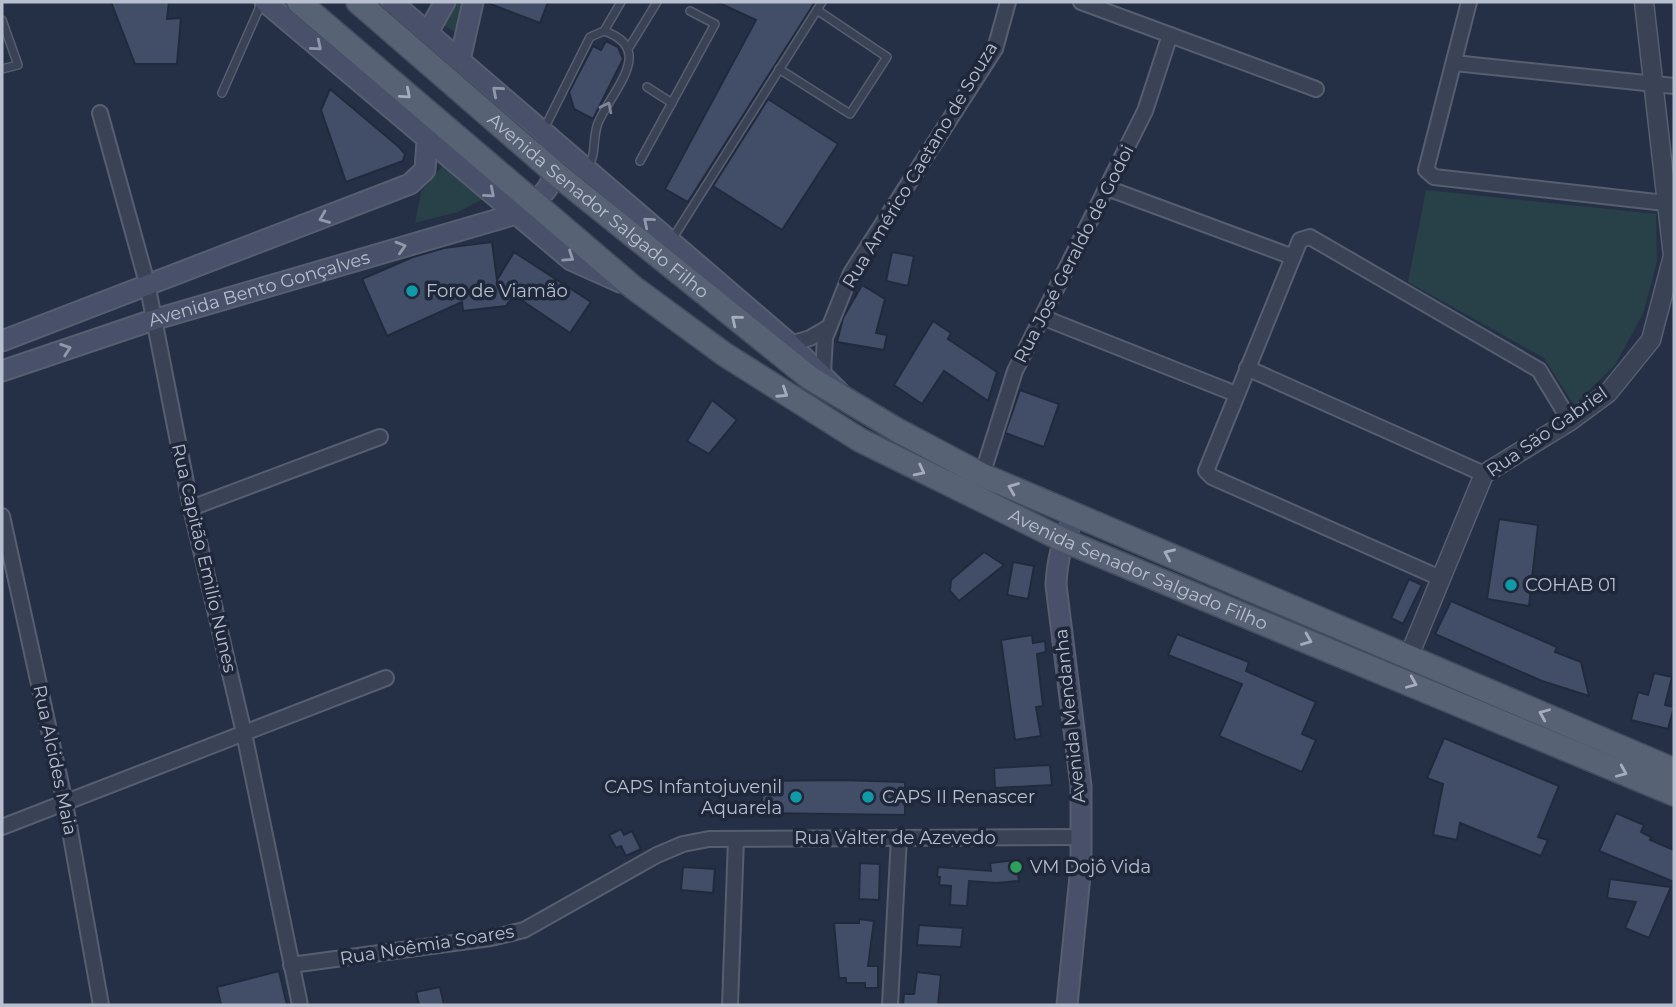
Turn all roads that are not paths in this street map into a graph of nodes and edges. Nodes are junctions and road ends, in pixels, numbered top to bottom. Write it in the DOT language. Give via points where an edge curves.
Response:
graph roads {
  1 [pos="264,2"];
  2 [pos="299,2"];
  3 [pos="358,2"];
  4 [pos="392,2"];
  5 [pos="445,2"];
  6 [pos="473,2"];
  7 [pos="621,2"];
  8 [pos="657,2"];
  9 [pos="822,2"];
  10 [pos="1008,2"];
  11 [pos="1081,2"];
  12 [pos="1469,2"];
  13 [pos="1644,2"];
  14 [pos="817,10"];
  15 [pos="691,11"];
  16 [pos="2,20"];
  17 [pos="604,31"];
  18 [pos="428,32"];
  19 [pos="1170,35"];
  20 [pos="629,46"];
  21 [pos="460,60"];
  22 [pos="1454,63"];
  23 [pos="2,69"];
  24 [pos="779,69"];
  25 [pos="1654,84"];
  26 [pos="1674,86"];
  27 [pos="648,87"];
  28 [pos="1316,89"];
  29 [pos="222,93"];
  30 [pos="672,103"];
  31 [pos="100,113"];
  32 [pos="545,134"];
  33 [pos="427,141"];
  34 [pos="640,161"];
  35 [pos="587,171"];
  36 [pos="554,172"];
  37 [pos="1107,188"];
  38 [pos="1670,204"];
  39 [pos="525,208"];
  40 [pos="487,222"];
  41 [pos="538,232"];
  42 [pos="671,241"];
  43 [pos="1293,257"];
  44 [pos="147,283"];
  45 [pos="635,288"];
  46 [pos="1042,317"];
  47 [pos="153,320"];
  48 [pos="828,327"];
  49 [pos="2,341"];
  50 [pos="790,344"];
  51 [pos="1247,368"];
  52 [pos="2,371"];
  53 [pos="823,373"];
  54 [pos="1237,394"];
  55 [pos="845,398"];
  56 [pos="1570,421"];
  57 [pos="380,438"];
  58 [pos="1483,474"];
  59 [pos="982,475"];
  60 [pos="191,508"];
  61 [pos="1076,514"];
  62 [pos="2,516"];
  63 [pos="1063,540"];
  64 [pos="1440,578"];
  65 [pos="1409,656"];
  66 [pos="386,678"];
  67 [pos="244,733"];
  68 [pos="1674,770"];
  69 [pos="1674,794"];
  70 [pos="65,803"];
  71 [pos="2,827"];
  72 [pos="899,837"];
  73 [pos="1081,837"];
  74 [pos="709,839"];
  75 [pos="736,839"];
  76 [pos="291,965"];
  77 [pos="101,1005"];
  78 [pos="300,1005"];
  79 [pos="730,1005"];
  80 [pos="890,1005"];
  81 [pos="1067,1005"];
  1 -- 29 [label="lane"];
  1 -- 33 [label="main road, Avenida Senador Salgado Filho, one-way"];
  2 -- 39 [label="main road, Avenida Senador Salgado Filho, one-way"];
  3 -- 36 [label="main road, Avenida Senador Salgado Filho"];
  4 -- 18 [label="main road, Avenida Senador Salgado Filho"];
  5 -- 18 [label="main road"];
  6 -- 21 [label="main road"];
  7 -- 17 [label="lane"];
  8 -- 20 [label="lane"];
  9 -- 14 [label="lane"];
  10 -- 48 [label="street, Rua Américo Caetano de Souza" via="995,49 851,273"];
  11 -- 19 [label="street"];
  12 -- 22 [label="street"];
  13 -- 25 [label="street, Rua São Gabriel"];
  14 -- 24 [label="lane"];
  14 -- 24 [label="lane" via="887,57 850,114"];
  15 -- 30 [label="lane" via="715,24"];
  16 -- 23 [label="lane" via="18,65"];
  17 -- 20 [label="lane" via="621,37"];
  17 -- 32 [label="lane" via="590,37"];
  18 -- 21 [label="main road, Avenida Senador Salgado Filho"];
  19 -- 28 [label="street"];
  19 -- 37 [label="street, Rua José Geraldo de Godoi" via="1145,111"];
  35 -- 20 [label="lane, one-way" via="594,158 597,126 631,61"];
  32 -- 21 [label="main road, Avenida Senador Salgado Filho, one-way"];
  22 -- 25 [label="street"];
  22 -- 38 [label="street" via="1427,163 1426,170 1433,177"];
  24 -- 42 [label="lane"];
  25 -- 26 [label="street"];
  25 -- 38 [label="street, Rua São Gabriel"];
  27 -- 30 [label="lane"];
  30 -- 34 [label="lane"];
  31 -- 44 [label="street, Rua Capitão Emilio Nunes"];
  32 -- 35 [label="main road, Avenida Senador Salgado Filho"];
  32 -- 36 [label="main road"];
  33 -- 39 [label="main road, Avenida Senador Salgado Filho, one-way"];
  33 -- 44 [label="main road, one-way" via="425,170 410,184"];
  42 -- 35 [label="main road, Avenida Senador Salgado Filho, one-way"];
  36 -- 39 [label="main road" via="548,190"];
  55 -- 36 [label="main road, Avenida Senador Salgado Filho, one-way" via="810,378 752,333"];
  37 -- 43 [label="street"];
  37 -- 46 [label="street, Rua José Geraldo de Godoi"];
  38 -- 56 [label="street, Rua São Gabriel" via="1673,257 1651,340 1608,393"];
  39 -- 40 [label="main road, Avenida Bento Gonçalves"];
  39 -- 41 [label="main road, Avenida Senador Salgado Filho"];
  39 -- 45 [label="main road, Avenida Senador Salgado Filho"];
  40 -- 41 [label="main road"];
  47 -- 40 [label="main road, Avenida Bento Gonçalves, one-way"];
  41 -- 45 [label="main road, Avenida Senador Salgado Filho, one-way" via="571,260"];
  42 -- 50 [label="main road, Avenida Senador Salgado Filho"];
  43 -- 51 [label="street"];
  43 -- 56 [label="street" via="1306,237 1539,370"];
  44 -- 47 [label="street, Rua Capitão Emilio Nunes"];
  44 -- 49 [label="main road"];
  45 -- 63 [label="main road, Avenida Senador Salgado Filho, one-way" via="724,354 860,440"];
  46 -- 54 [label="street"];
  46 -- 59 [label="street, Rua José Geraldo de Godoi" via="1015,371"];
  52 -- 47 [label="main road, Avenida Bento Gonçalves, one-way"];
  47 -- 60 [label="street, Rua Capitão Emilio Nunes"];
  48 -- 50 [label="street"];
  48 -- 53 [label="street, Rua Américo Caetano de Souza"];
  50 -- 53 [label="main road, Avenida Senador Salgado Filho"];
  51 -- 54 [label="street"];
  51 -- 58 [label="street"];
  53 -- 55 [label="main road, Avenida Senador Salgado Filho"];
  54 -- 64 [label="street" via="1206,471 1212,477"];
  55 -- 59 [label="main road, Avenida Senador Salgado Filho"];
  56 -- 58 [label="street, Rua São Gabriel"];
  57 -- 60 [label="street"];
  58 -- 64 [label="street, Rua São Gabriel"];
  61 -- 59 [label="main road, Avenida Senador Salgado Filho, one-way"];
  60 -- 67 [label="street, Rua Capitão Emilio Nunes"];
  61 -- 63 [label="main road, Avenida Mendanha"];
  65 -- 61 [label="main road, Avenida Senador Salgado Filho, one-way"];
  62 -- 70 [label="street, Rua Alcides Maia"];
  63 -- 69 [label="main road, Avenida Senador Salgado Filho, one-way"];
  63 -- 73 [label="main road, Avenida Mendanha" via="1056,585 1081,786"];
  64 -- 65 [label="street, Rua São Gabriel"];
  68 -- 65 [label="main road, Avenida Senador Salgado Filho, one-way"];
  66 -- 67 [label="street"];
  67 -- 70 [label="street"];
  67 -- 76 [label="street, Rua Capitão Emilio Nunes"];
  70 -- 71 [label="street"];
  70 -- 77 [label="street, Rua Alcides Maia"];
  72 -- 73 [label="street, Rua Valter de Azevedo"];
  72 -- 75 [label="street, Rua Valter de Azevedo"];
  72 -- 80 [label="street"];
  73 -- 81 [label="main road, Avenida Mendanha"];
  74 -- 75 [label="street, Rua Valter de Azevedo"];
  74 -- 76 [label="street, Rua Noêmia Soares" via="657,855 524,930"];
  75 -- 79 [label="street"];
  76 -- 78 [label="street, Rua Capitão Emilio Nunes"];
}
